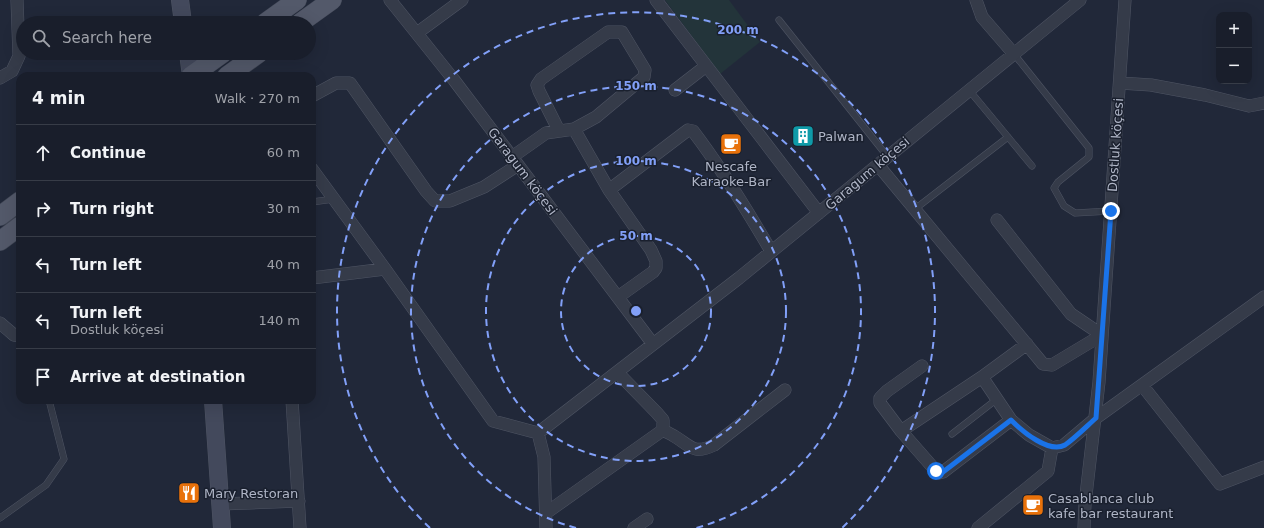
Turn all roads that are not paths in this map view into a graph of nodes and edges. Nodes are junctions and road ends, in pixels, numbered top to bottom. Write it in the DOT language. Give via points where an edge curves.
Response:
graph roads {
  1 [pos="17,0"];
  2 [pos="180,0"];
  3 [pos="297,0"];
  4 [pos="332,0"];
  5 [pos="390,0"];
  6 [pos="462,0"];
  7 [pos="656,0"];
  8 [pos="976,0"];
  9 [pos="1080,0"];
  10 [pos="1125,0"];
  11 [pos="18,16"];
  12 [pos="182,16"];
  13 [pos="275,16"];
  14 [pos="310,16"];
  15 [pos="779,20"];
  16 [pos="417,33"];
  17 [pos="1014,54"];
  18 [pos="17,60"];
  19 [pos="189,60"];
  20 [pos="213,60"];
  21 [pos="249,60"];
  22 [pos="706,66"];
  23 [pos="190,72"];
  24 [pos="197,72"];
  25 [pos="233,72"];
  26 [pos="0,78"];
  27 [pos="1120,83"];
  28 [pos="675,90"];
  29 [pos="969,90"];
  30 [pos="316,94"];
  31 [pos="1264,103"];
  32 [pos="574,130"];
  33 [pos="559,131"];
  34 [pos="1008,137"];
  35 [pos="882,160"];
  36 [pos="515,161"];
  37 [pos="1032,166"];
  38 [pos="316,174"];
  39 [pos="609,190"];
  40 [pos="334,199"];
  41 [pos="316,201"];
  42 [pos="16,204"];
  43 [pos="915,209"];
  44 [pos="1111,211"];
  45 [pos="819,213"];
  46 [pos="0,216"];
  47 [pos="997,220"];
  48 [pos="16,229"];
  49 [pos="0,241"];
  50 [pos="771,251"];
  51 [pos="385,269"];
  52 [pos="316,278"];
  53 [pos="618,297"];
  54 [pos="1264,297"];
  55 [pos="0,322"];
  56 [pos="16,335"];
  57 [pos="1102,335"];
  58 [pos="653,344"];
  59 [pos="1027,344"];
  60 [pos="922,366"];
  61 [pos="617,372"];
  62 [pos="982,377"];
  63 [pos="1142,385"];
  64 [pos="784,390"];
  65 [pos="997,399"];
  66 [pos="50,404"];
  67 [pos="213,404"];
  68 [pos="292,404"];
  69 [pos="1096,418"];
  70 [pos="1011,420"];
  71 [pos="663,430"];
  72 [pos="901,431"];
  73 [pos="538,433"];
  74 [pos="952,434"];
  75 [pos="1052,448"];
  76 [pos="1264,467"];
  77 [pos="298,501"];
  78 [pos="220,504"];
  79 [pos="1084,504"];
  80 [pos="546,513"];
  81 [pos="0,518"];
  82 [pos="647,519"];
  83 [pos="222,528"];
  84 [pos="300,528"];
  85 [pos="546,528"];
  86 [pos="634,528"];
  87 [pos="978,528"];
  88 [pos="1078,528"];
  89 [pos="1084,528"];
  1 -- 11 [label="street"];
  2 -- 12 [label="street"];
  3 -- 13 [label="main road"];
  4 -- 14 [label="main road"];
  5 -- 16 [label="street, Garagum köçesi"];
  6 -- 16 [label="street"];
  7 -- 22 [label="street"];
  8 -- 17 [label="street" via="982,17"];
  9 -- 17 [label="street, Garagum köçesi"];
  10 -- 27 [label="street, Dostluk köçesi"];
  15 -- 35 [label="lane"];
  16 -- 36 [label="street, Garagum köçesi"];
  17 -- 29 [label="street, Garagum köçesi"];
  17 -- 44 [label="lane" via="1089,148 1089,157 1054,188 1064,206 1075,213"];
  18 -- 26 [label="street" via="12,71"];
  19 -- 23 [label="street"];
  20 -- 24 [label="main road"];
  21 -- 25 [label="main road"];
  22 -- 28 [label="street"];
  22 -- 45 [label="street"];
  27 -- 31 [label="street" via="1152,85 1248,106"];
  27 -- 44 [label="street, Dostluk köçesi"];
  29 -- 34 [label="lane"];
  29 -- 35 [label="street, Garagum köçesi"];
  30 -- 36 [label="street" via="336,83 350,83 435,201 450,201 484,187"];
  32 -- 33 [label="street"];
  32 -- 33 [label="street" via="596,117 644,77 645,70 622,32 608,32 537,85"];
  32 -- 39 [label="street"];
  33 -- 36 [label="street" via="546,133"];
  34 -- 37 [label="lane"];
  34 -- 43 [label="lane"];
  35 -- 43 [label="street"];
  35 -- 45 [label="street, Garagum köçesi"];
  36 -- 53 [label="street, Garagum köçesi"];
  38 -- 40 [label="street"];
  39 -- 50 [label="street" via="688,130 693,131 747,210"];
  39 -- 53 [label="street" via="651,250 657,265 647,277"];
  40 -- 41 [label="lane"];
  40 -- 51 [label="street"];
  42 -- 46 [label="main road"];
  43 -- 59 [label="street"];
  44 -- 57 [label="street, Dostluk köçesi"];
  45 -- 50 [label="street, Garagum köçesi"];
  47 -- 57 [label="street" via="1071,314"];
  48 -- 49 [label="main road"];
  50 -- 58 [label="street, Garagum köçesi"];
  51 -- 52 [label="street"];
  51 -- 73 [label="street" via="493,421"];
  53 -- 58 [label="street, Garagum köçesi"];
  54 -- 63 [label="street"];
  55 -- 56 [label="street"];
  57 -- 59 [label="street" via="1052,365 1043,364"];
  57 -- 69 [label="street, Dostluk köçesi"];
  58 -- 61 [label="street, Garagum köçesi"];
  59 -- 62 [label="street"];
  60 -- 72 [label="street" via="880,398 884,410"];
  61 -- 71 [label="street" via="663,420"];
  61 -- 73 [label="street, Garagum köçesi"];
  62 -- 65 [label="street"];
  62 -- 72 [label="street"];
  63 -- 69 [label="street"];
  63 -- 76 [label="street" via="1220,484"];
  64 -- 71 [label="street" via="706,449 693,449"];
  65 -- 70 [label="street"];
  65 -- 74 [label="lane"];
  66 -- 81 [label="lane" via="64,459 46,485"];
  67 -- 78 [label="street"];
  68 -- 77 [label="street"];
  69 -- 75 [label="street" via="1064,445"];
  69 -- 79 [label="street, Dostluk köçesi"];
  70 -- 72 [label="street" via="939,473"];
  70 -- 75 [label="street" via="1029,435"];
  71 -- 80 [label="street"];
  73 -- 80 [label="street" via="544,457"];
  75 -- 87 [label="street" via="1048,471"];
  77 -- 78 [label="street"];
  77 -- 84 [label="street"];
  78 -- 83 [label="street"];
  79 -- 88 [label="street"];
  79 -- 89 [label="street"];
  80 -- 85 [label="street"];
  82 -- 86 [label="street"];
}
